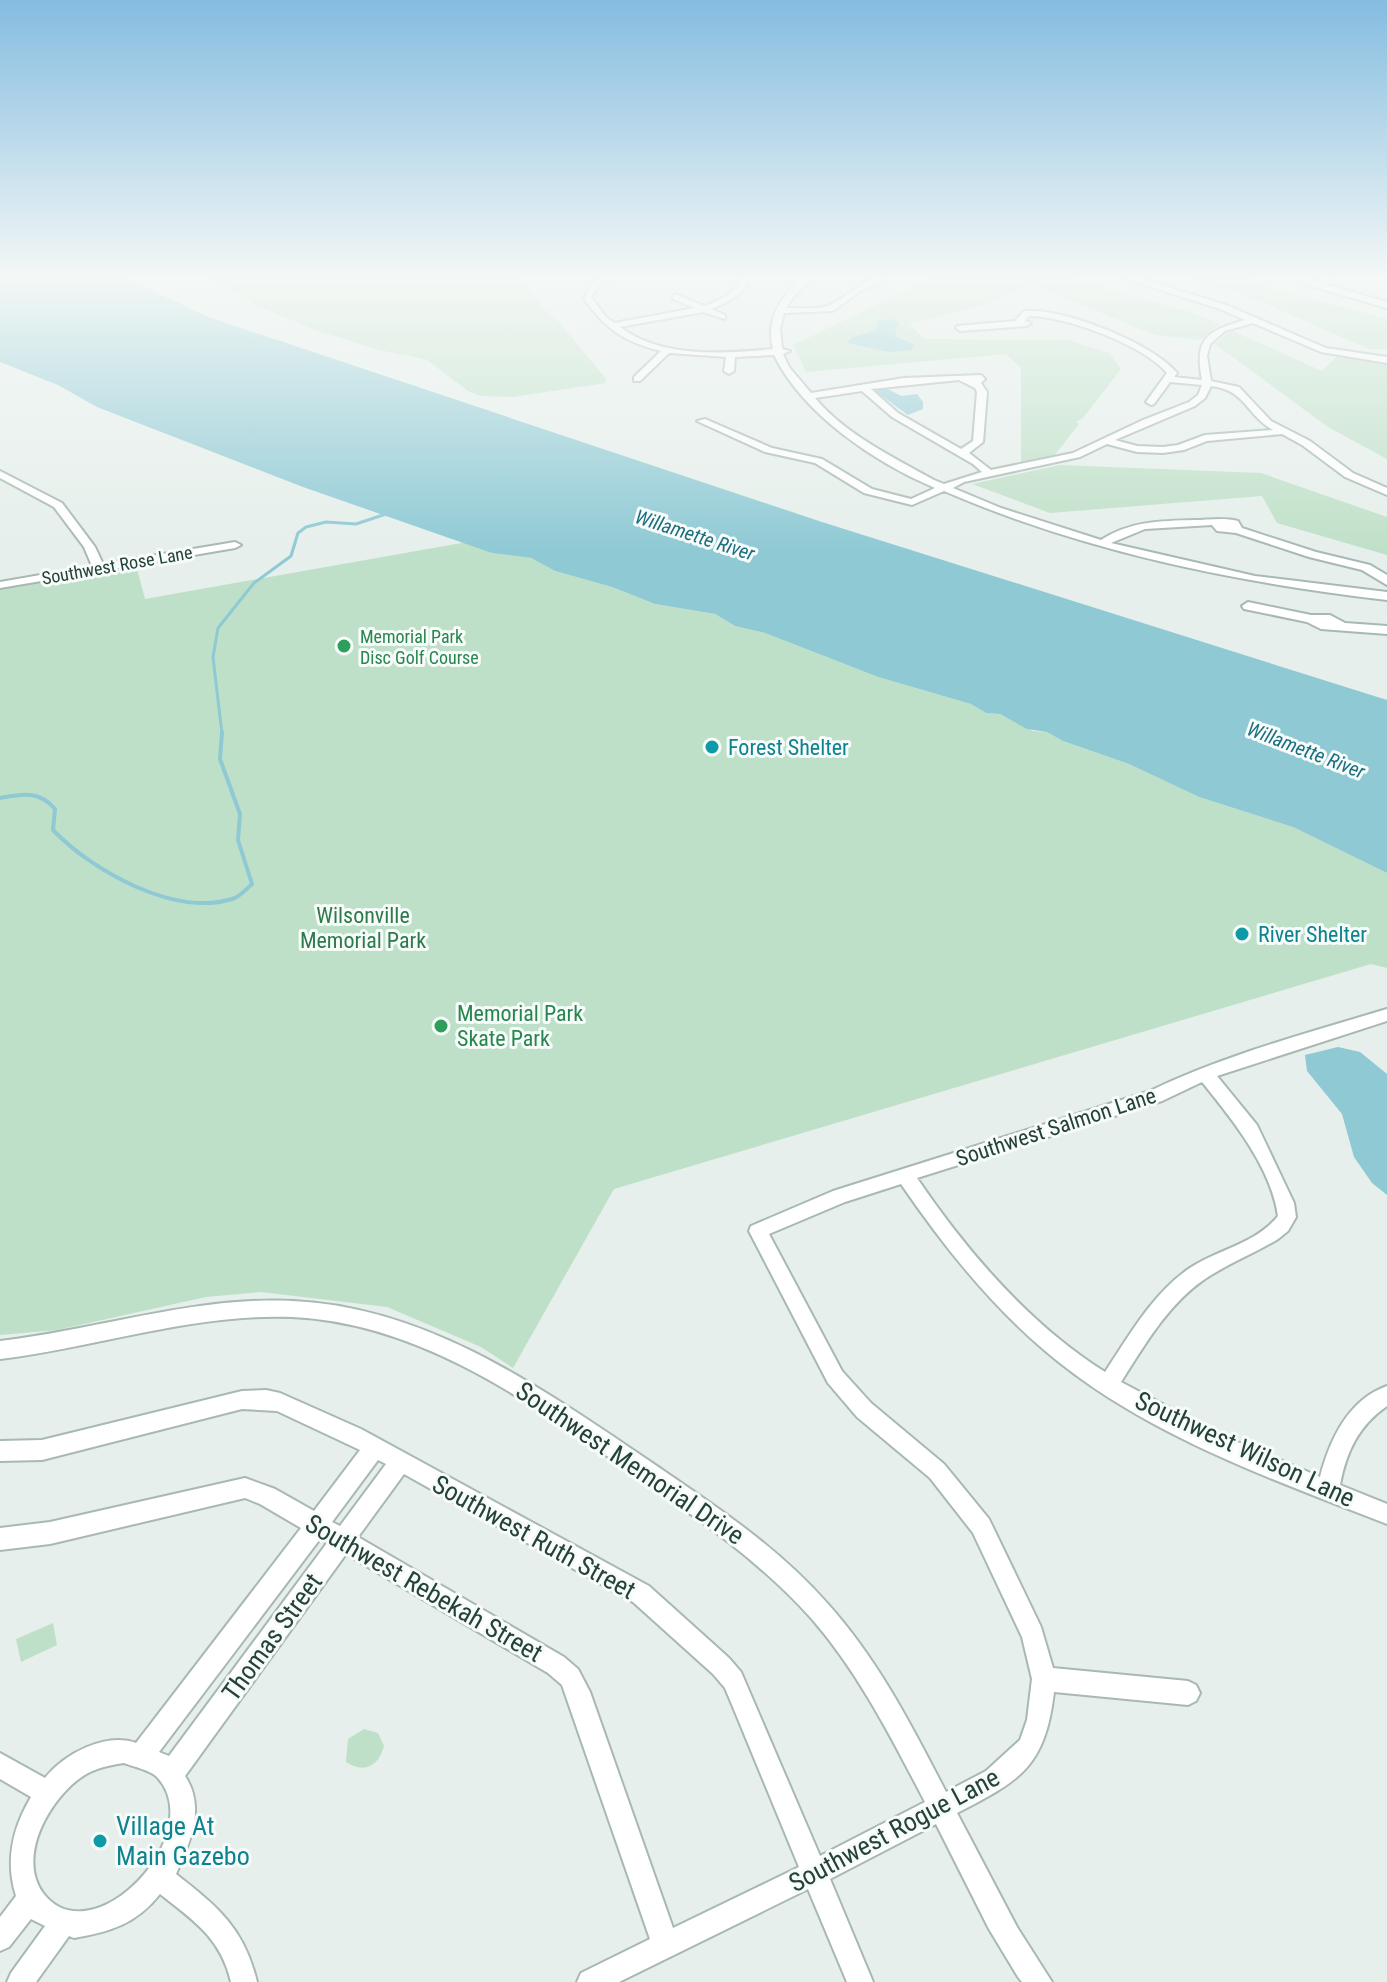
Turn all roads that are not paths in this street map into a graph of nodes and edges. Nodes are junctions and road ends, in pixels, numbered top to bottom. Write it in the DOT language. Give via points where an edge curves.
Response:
graph roads {
  1 [pos="649,367"];
  2 [pos="729,367"];
  3 [pos="787,367"];
  4 [pos="1169,367"];
  5 [pos="1203,367"];
  6 [pos="729,371"];
  7 [pos="637,379"];
  8 [pos="1170,379"];
  9 [pos="1207,384"];
  10 [pos="863,387"];
  11 [pos="812,396"];
  12 [pos="1151,402"];
  13 [pos="702,421"];
  14 [pos="1264,427"];
  15 [pos="1107,441"];
  16 [pos="962,453"];
  17 [pos="0,474"];
  18 [pos="989,474"];
  19 [pos="947,485"];
  20 [pos="1387,492"];
  21 [pos="1105,542"];
  22 [pos="235,545"];
  23 [pos="99,568"];
  24 [pos="1387,582"];
  25 [pos="0,585"];
  26 [pos="1387,593"];
  27 [pos="1248,606"];
  28 [pos="1387,630"];
  29 [pos="1387,1015"];
  30 [pos="1205,1074"];
  31 [pos="906,1176"];
  32 [pos="758,1231"];
  33 [pos="0,1350"];
  34 [pos="1109,1384"];
  35 [pos="1387,1395"];
  36 [pos="375,1448"];
  37 [pos="0,1451"];
  38 [pos="400,1462"];
  39 [pos="1328,1490"];
  40 [pos="1387,1514"];
  41 [pos="317,1525"];
  42 [pos="0,1539"];
  43 [pos="343,1540"];
  44 [pos="1044,1679"];
  45 [pos="1188,1693"];
  46 [pos="143,1754"];
  47 [pos="0,1765"];
  48 [pos="171,1774"];
  49 [pos="47,1793"];
  50 [pos="941,1809"];
  51 [pos="814,1873"];
  52 [pos="161,1879"];
  53 [pos="30,1899"];
  54 [pos="63,1923"];
  55 [pos="0,1938"];
  56 [pos="666,1946"];
  57 [pos="20,1982"];
  58 [pos="244,1982"];
  59 [pos="590,1982"];
  60 [pos="860,1982"];
  61 [pos="1039,1982"];
  1 -- 7 [label="street"];
  2 -- 6 [label="street"];
  3 -- 11 [label="street" via="792,380"];
  4 -- 8 [label="street"];
  5 -- 9 [label="street"];
  8 -- 9 [label="street"];
  8 -- 12 [label="street"];
  9 -- 14 [label="street" via="1236,389"];
  9 -- 15 [label="street" via="1192,404"];
  10 -- 11 [label="street"];
  10 -- 16 [label="street" via="895,415"];
  10 -- 16 [label="street" via="978,377 979,439"];
  11 -- 19 [label="street" via="856,439"];
  13 -- 19 [label="street" via="769,450 818,461 855,485 912,502"];
  14 -- 15 [label="street" via="1248,436 1205,438 1163,450"];
  14 -- 20 [label="street" via="1286,432 1349,475"];
  15 -- 18 [label="street" via="1069,458"];
  16 -- 18 [label="street"];
  17 -- 23 [label="street" via="58,505"];
  18 -- 19 [label="street"];
  19 -- 21 [label="street"];
  21 -- 24 [label="street" via="1137,526 1215,522 1221,529 1366,567"];
  21 -- 26 [label="street" via="1234,575"];
  22 -- 23 [label="street, Southwest Rose Lane"];
  23 -- 25 [label="street, Southwest Rose Lane"];
  27 -- 28 [label="street"];
  29 -- 30 [label="street, Southwest Salmon Lane"];
  30 -- 31 [label="street, Southwest Salmon Lane" via="1156,1096"];
  30 -- 34 [label="street" via="1251,1130 1287,1217 1275,1231 1181,1286"];
  31 -- 32 [label="street, Southwest Salmon Lane" via="818,1203"];
  31 -- 34 [label="street, Southwest Wilson Lane" via="945,1234 1005,1302 1069,1358"];
  32 -- 44 [label="street, Southwest Rogue Lane" via="835,1377 864,1410 937,1471 979,1523 1033,1635"];
  33 -- 50 [label="street, Southwest Memorial Drive" via="63,1343 211,1312 278,1309 365,1319 461,1353 589,1432 737,1534 784,1573 826,1617 864,1670"];
  34 -- 39 [label="street, Southwest Wilson Lane" via="1173,1422"];
  35 -- 39 [label="street" via="1346,1431"];
  36 -- 37 [label="street, Southwest Ruth Street" via="266,1399 242,1400 42,1450"];
  36 -- 38 [label="street, Southwest Ruth Street"];
  36 -- 41 [label="street, Thomas Street"];
  38 -- 43 [label="street, Thomas Street"];
  38 -- 51 [label="street, Southwest Ruth Street" via="641,1594 721,1666 742,1699"];
  39 -- 40 [label="street, Southwest Wilson Lane"];
  41 -- 42 [label="street, Southwest Rebekah Street" via="267,1496 235,1488 134,1515"];
  41 -- 43 [label="street, Southwest Rebekah Street"];
  41 -- 46 [label="street, Thomas Street"];
  43 -- 48 [label="street, Thomas Street"];
  43 -- 56 [label="street, Southwest Rebekah Street" via="570,1677"];
  44 -- 45 [label="street"];
  44 -- 50 [label="street, Southwest Rogue Lane" via="1029,1748 995,1780"];
  46 -- 48 [label="street"];
  46 -- 49 [label="street" via="124,1751 88,1760"];
  47 -- 49 [label="street"];
  48 -- 52 [label="street" via="179,1788 183,1827"];
  49 -- 53 [label="street" via="25,1835 21,1858"];
  50 -- 51 [label="street, Southwest Rogue Lane"];
  50 -- 61 [label="street, Southwest Memorial Drive"];
  51 -- 56 [label="street, Southwest Rogue Lane"];
  51 -- 60 [label="street, Southwest Ruth Street"];
  52 -- 54 [label="street" via="118,1916 95,1924"];
  52 -- 58 [label="street" via="230,1938"];
  53 -- 54 [label="street"];
  53 -- 55 [label="street"];
  54 -- 57 [label="street"];
  56 -- 59 [label="street, Southwest Rogue Lane"];
}
